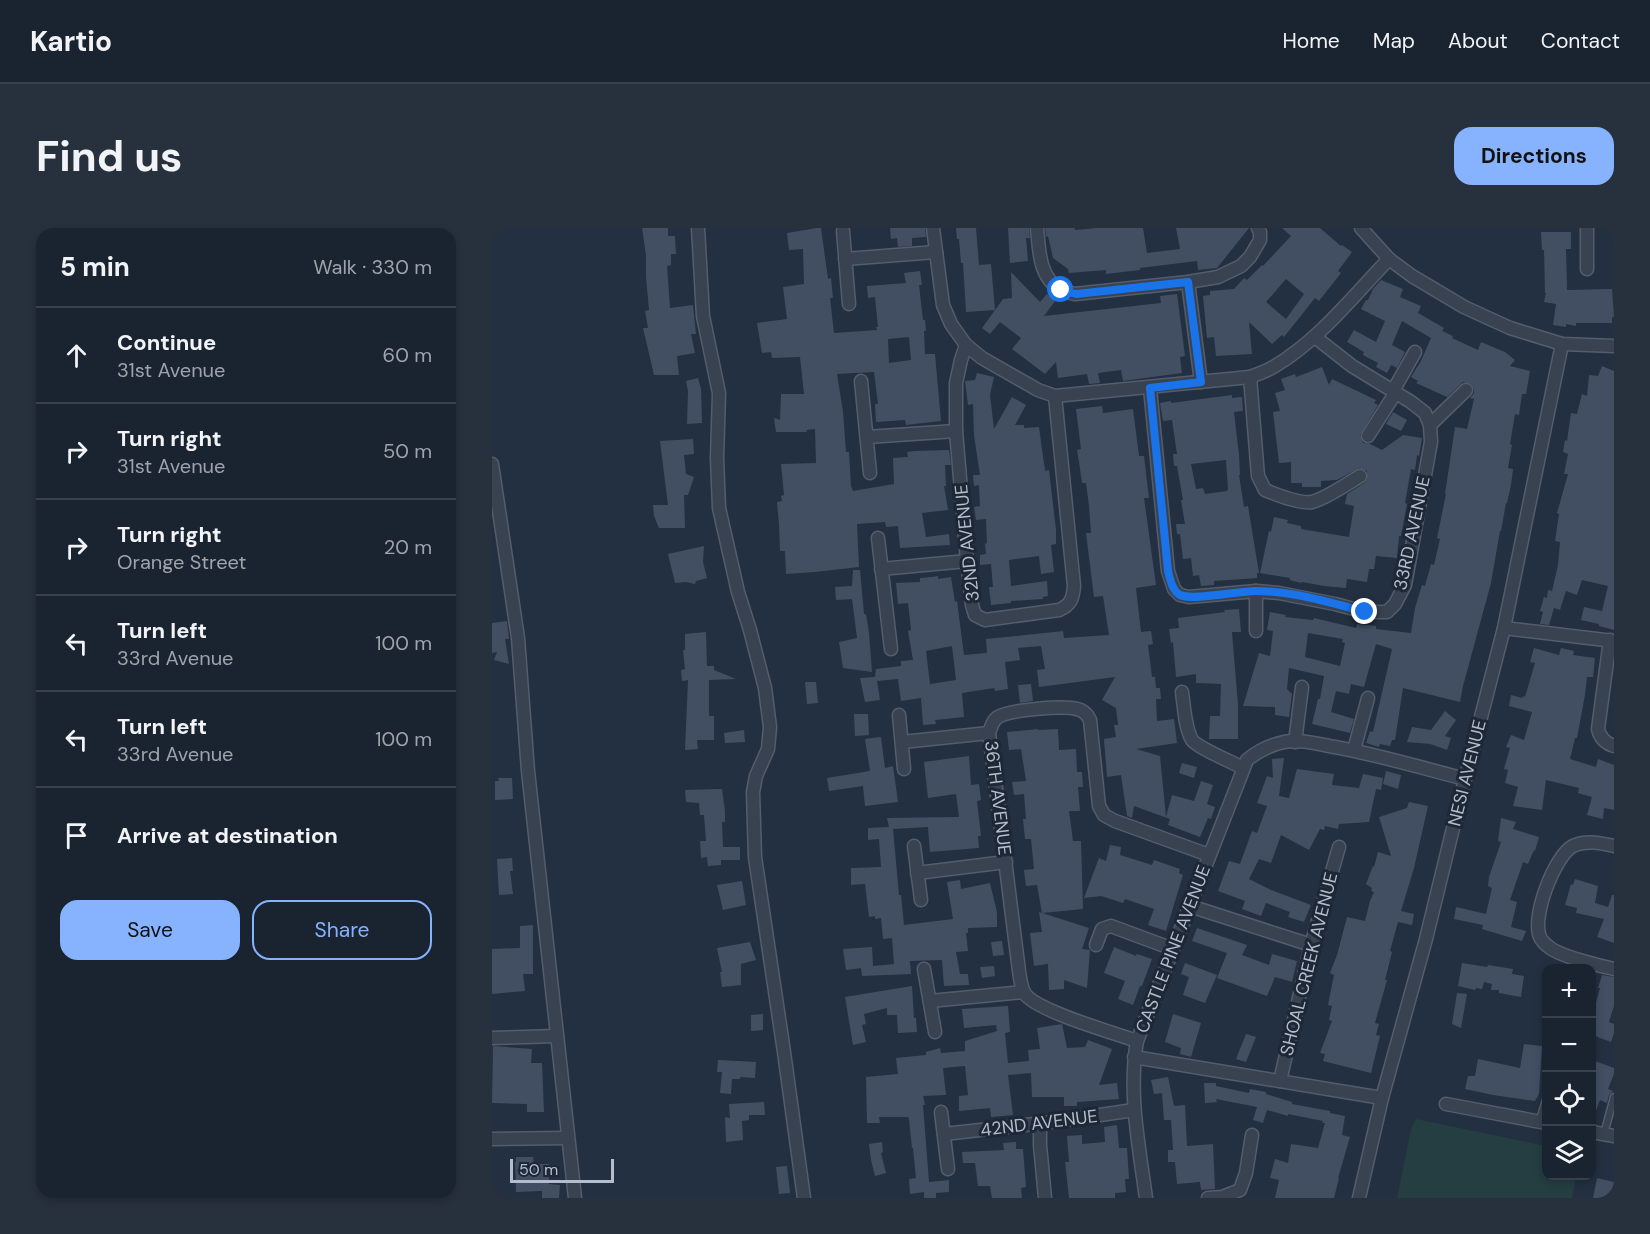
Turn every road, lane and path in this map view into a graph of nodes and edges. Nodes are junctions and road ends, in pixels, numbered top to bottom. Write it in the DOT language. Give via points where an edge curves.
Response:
graph roads {
  1 [pos="698,228"];
  2 [pos="933,228"];
  3 [pos="1037,228"];
  4 [pos="1258,228"];
  5 [pos="1361,228"];
  6 [pos="1587,228"];
  7 [pos="843,231"];
  8 [pos="936,252"];
  9 [pos="845,259"];
  10 [pos="1389,259"];
  11 [pos="1587,269"];
  12 [pos="1188,282"];
  13 [pos="849,304"];
  14 [pos="1315,337"];
  15 [pos="1562,344"];
  16 [pos="966,345"];
  17 [pos="1614,346"];
  18 [pos="1415,352"];
  19 [pos="1250,377"];
  20 [pos="861,381"];
  21 [pos="1201,382"];
  22 [pos="1150,388"];
  23 [pos="1466,390"];
  24 [pos="1394,392"];
  25 [pos="1055,396"];
  26 [pos="1430,425"];
  27 [pos="956,431"];
  28 [pos="1368,436"];
  29 [pos="867,437"];
  30 [pos="492,464"];
  31 [pos="870,473"];
  32 [pos="1360,476"];
  33 [pos="878,538"];
  34 [pos="967,561"];
  35 [pos="881,569"];
  36 [pos="1256,591"];
  37 [pos="1504,627"];
  38 [pos="1256,632"];
  39 [pos="1612,641"];
  40 [pos="891,649"];
  41 [pos="1302,687"];
  42 [pos="1182,692"];
  43 [pos="1368,698"];
  44 [pos="899,715"];
  45 [pos="990,733"];
  46 [pos="902,742"];
  47 [pos="1295,742"];
  48 [pos="1614,746"];
  49 [pos="1354,750"];
  50 [pos="1243,768"];
  51 [pos="904,769"];
  52 [pos="1465,779"];
  53 [pos="914,846"];
  54 [pos="1614,846"];
  55 [pos="1340,847"];
  56 [pos="1209,855"];
  57 [pos="1006,862"];
  58 [pos="917,873"];
  59 [pos="921,900"];
  60 [pos="1190,906"];
  61 [pos="1096,945"];
  62 [pos="1311,945"];
  63 [pos="1173,949"];
  64 [pos="1585,964"];
  65 [pos="1596,967"];
  66 [pos="924,969"];
  67 [pos="1614,969"];
  68 [pos="1023,992"];
  69 [pos="930,1001"];
  70 [pos="934,1032"];
  71 [pos="558,1036"];
  72 [pos="492,1038"];
  73 [pos="1137,1041"];
  74 [pos="1134,1057"];
  75 [pos="1280,1082"];
  76 [pos="1614,1097"];
  77 [pos="1382,1098"];
  78 [pos="1446,1104"];
  79 [pos="1134,1110"];
  80 [pos="941,1112"];
  81 [pos="1040,1123"];
  82 [pos="1542,1123"];
  83 [pos="944,1134"];
  84 [pos="1603,1134"];
  85 [pos="1252,1135"];
  86 [pos="567,1138"];
  87 [pos="492,1139"];
  88 [pos="948,1169"];
  89 [pos="575,1198"];
  90 [pos="804,1198"];
  91 [pos="1045,1198"];
  92 [pos="1146,1198"];
  93 [pos="1208,1198"];
  94 [pos="1359,1198"];
  1 -- 90 [label="street" via="703,316 719,393 719,508 765,688 770,727 768,749 753,792 755,857"];
  2 -- 8 [label="street"];
  3 -- 12 [label="street" via="1047,278 1061,290 1076,294"];
  4 -- 12 [label="street" via="1260,240 1241,266 1218,277"];
  5 -- 10 [label="street"];
  6 -- 11 [label="street"];
  7 -- 9 [label="street"];
  8 -- 9 [label="street"];
  8 -- 16 [label="street" via="943,305"];
  9 -- 13 [label="street"];
  10 -- 14 [label="street"];
  10 -- 15 [label="street" via="1464,307 1510,328"];
  12 -- 21 [label="street"];
  14 -- 19 [label="street" via="1273,368"];
  14 -- 24 [label="street"];
  15 -- 17 [label="street"];
  15 -- 37 [label="street, NESI AVENUE"];
  16 -- 25 [label="street" via="999,369"];
  16 -- 27 [label="street, 32ND AVENUE" via="956,382"];
  18 -- 24 [label="street"];
  19 -- 21 [label="street"];
  19 -- 32 [label="street" via="1258,476 1265,490 1310,502"];
  20 -- 29 [label="street"];
  21 -- 22 [label="street"];
  22 -- 25 [label="street"];
  22 -- 36 [label="street, 33RD AVENUE" via="1168,571 1174,589 1189,597"];
  23 -- 26 [label="street"];
  24 -- 26 [label="street" via="1425,413"];
  24 -- 28 [label="street"];
  25 -- 34 [label="street, 32ND AVENUE" via="1073,596 1059,610 985,620 975,615"];
  26 -- 36 [label="street, 33RD AVENUE" via="1431,442 1405,585 1387,612 1365,612"];
  27 -- 29 [label="street"];
  27 -- 34 [label="street, 32ND AVENUE"];
  29 -- 31 [label="street"];
  30 -- 71 [label="street" via="518,638 528,771"];
  33 -- 35 [label="street"];
  34 -- 35 [label="street"];
  35 -- 40 [label="street"];
  36 -- 38 [label="street"];
  37 -- 39 [label="street"];
  37 -- 52 [label="street, NESI AVENUE"];
  39 -- 48 [label="street" via="1598,729 1601,738"];
  41 -- 47 [label="street"];
  42 -- 50 [label="street" via="1193,740"];
  43 -- 49 [label="street"];
  44 -- 46 [label="street"];
  45 -- 46 [label="street"];
  45 -- 56 [label="street, 36TH AVENUE" via="996,718 1008,713 1064,706 1079,709 1090,720 1104,815"];
  45 -- 57 [label="street, 36TH AVENUE"];
  46 -- 51 [label="street"];
  47 -- 49 [label="street, CASTLE PINE AVENUE"];
  47 -- 50 [label="street, CASTLE PINE AVENUE" via="1259,751 1247,759"];
  49 -- 52 [label="street, CASTLE PINE AVENUE"];
  50 -- 56 [label="street, CASTLE PINE AVENUE"];
  52 -- 77 [label="street, NESI AVENUE"];
  53 -- 58 [label="street"];
  54 -- 64 [label="street" via="1599,842 1579,844 1563,854 1537,916 1540,937 1550,949"];
  55 -- 62 [label="street, SHOAL CREEK AVENUE"];
  56 -- 60 [label="street, CASTLE PINE AVENUE"];
  57 -- 58 [label="street"];
  57 -- 68 [label="street, 36TH AVENUE"];
  58 -- 59 [label="street"];
  60 -- 62 [label="street"];
  60 -- 63 [label="street, CASTLE PINE AVENUE"];
  61 -- 63 [label="street" via="1102,929 1111,926"];
  62 -- 75 [label="street, SHOAL CREEK AVENUE"];
  63 -- 73 [label="street, CASTLE PINE AVENUE"];
  65 -- 67 [label="street"];
  66 -- 69 [label="street"];
  68 -- 69 [label="street"];
  68 -- 73 [label="street" via="1048,1010"];
  69 -- 70 [label="street"];
  71 -- 72 [label="street"];
  71 -- 86 [label="street"];
  73 -- 74 [label="street, CASTLE PINE AVENUE"];
  74 -- 75 [label="street"];
  74 -- 79 [label="street, CASTLE PINE AVENUE"];
  75 -- 77 [label="street"];
  76 -- 84 [label="lane"];
  77 -- 94 [label="street, NESI AVENUE"];
  78 -- 82 [label="street"];
  79 -- 81 [label="street, 42ND AVENUE"];
  79 -- 92 [label="street, CASTLE PINE AVENUE"];
  80 -- 83 [label="street"];
  81 -- 83 [label="street, 42ND AVENUE"];
  81 -- 91 [label="street"];
  83 -- 88 [label="street"];
  85 -- 93 [label="street" via="1240,1190"];
  86 -- 87 [label="street"];
  86 -- 89 [label="street"];
}
